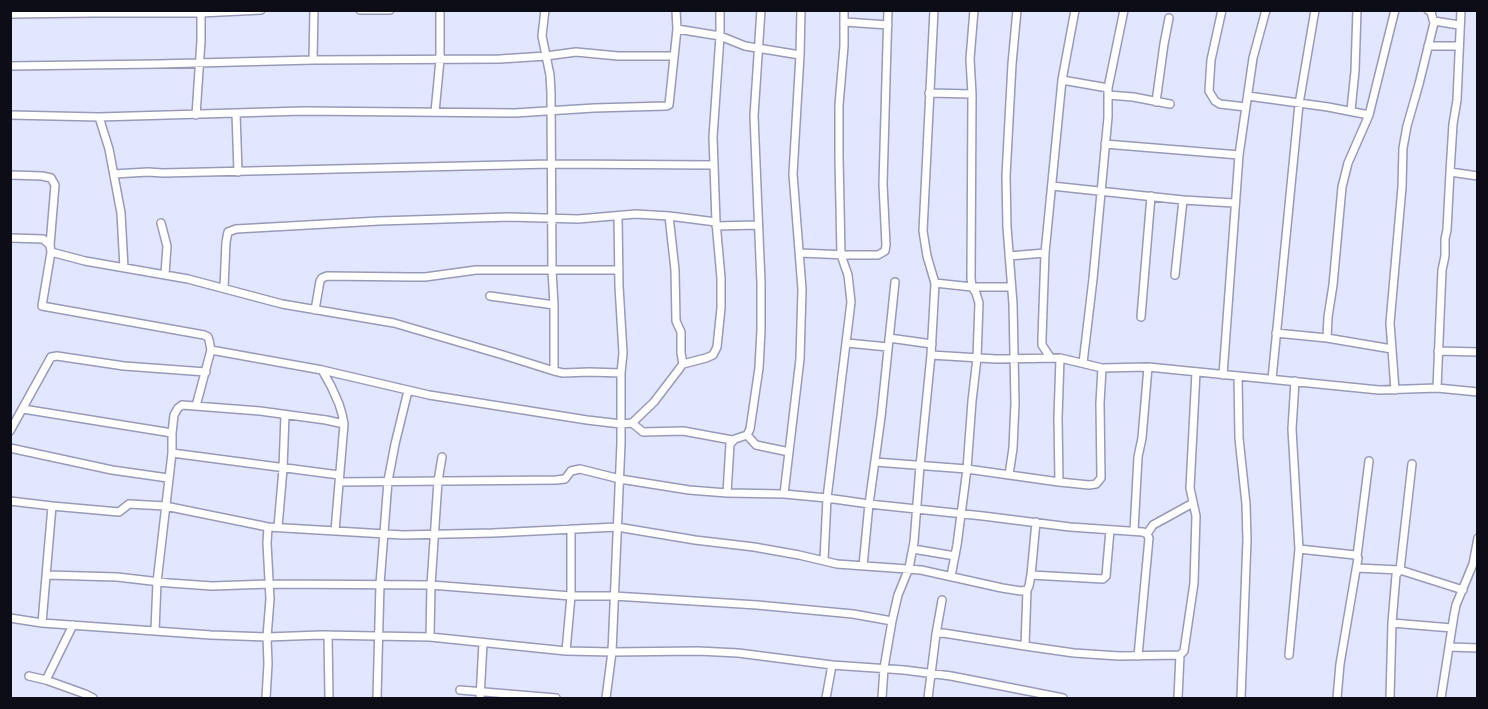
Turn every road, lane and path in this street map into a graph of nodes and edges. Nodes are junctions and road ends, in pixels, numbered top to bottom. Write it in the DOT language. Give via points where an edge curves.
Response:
graph roads {
  1 [pos="261,10"];
  2 [pos="314,10"];
  3 [pos="360,10"];
  4 [pos="390,10"];
  5 [pos="440,10"];
  6 [pos="545,10"];
  7 [pos="676,10"];
  8 [pos="720,10"];
  9 [pos="761,10"];
  10 [pos="801,10"];
  11 [pos="844,10"];
  12 [pos="888,10"];
  13 [pos="934,10"];
  14 [pos="974,10"];
  15 [pos="1017,10"];
  16 [pos="1074,10"];
  17 [pos="1124,10"];
  18 [pos="1222,10"];
  19 [pos="1266,10"];
  20 [pos="1315,10"];
  21 [pos="1356,10"];
  22 [pos="1395,10"];
  23 [pos="1428,10"];
  24 [pos="1461,10"];
  25 [pos="201,12"];
  26 [pos="10,14"];
  27 [pos="1169,18"];
  28 [pos="1434,21"];
  29 [pos="845,22"];
  30 [pos="888,25"];
  31 [pos="1459,25"];
  32 [pos="677,29"];
  33 [pos="720,36"];
  34 [pos="1428,46"];
  35 [pos="1459,46"];
  36 [pos="759,48"];
  37 [pos="546,56"];
  38 [pos="674,56"];
  39 [pos="801,56"];
  40 [pos="313,60"];
  41 [pos="440,60"];
  42 [pos="200,63"];
  43 [pos="10,66"];
  44 [pos="1062,80"];
  45 [pos="1108,92"];
  46 [pos="929,93"];
  47 [pos="972,94"];
  48 [pos="1248,96"];
  49 [pos="1156,102"];
  50 [pos="1170,104"];
  51 [pos="1299,104"];
  52 [pos="1246,107"];
  53 [pos="551,110"];
  54 [pos="1351,110"];
  55 [pos="435,112"];
  56 [pos="236,113"];
  57 [pos="10,115"];
  58 [pos="196,115"];
  59 [pos="1369,115"];
  60 [pos="99,117"];
  61 [pos="1105,144"];
  62 [pos="1239,155"];
  63 [pos="551,164"];
  64 [pos="713,165"];
  65 [pos="238,172"];
  66 [pos="1449,172"];
  67 [pos="114,174"];
  68 [pos="10,175"];
  69 [pos="1478,176"];
  70 [pos="1052,186"];
  71 [pos="1101,190"];
  72 [pos="1151,196"];
  73 [pos="1183,200"];
  74 [pos="1234,204"];
  75 [pos="618,216"];
  76 [pos="669,216"];
  77 [pos="552,218"];
  78 [pos="161,223"];
  79 [pos="716,224"];
  80 [pos="758,225"];
  81 [pos="10,238"];
  82 [pos="51,248"];
  83 [pos="800,253"];
  84 [pos="1045,253"];
  85 [pos="841,255"];
  86 [pos="1009,256"];
  87 [pos="124,268"];
  88 [pos="552,270"];
  89 [pos="619,270"];
  90 [pos="165,274"];
  91 [pos="1175,275"];
  92 [pos="895,282"];
  93 [pos="935,283"];
  94 [pos="972,287"];
  95 [pos="1011,287"];
  96 [pos="224,288"];
  97 [pos="490,296"];
  98 [pos="554,305"];
  99 [pos="315,310"];
  100 [pos="1141,317"];
  101 [pos="1276,333"];
  102 [pos="889,338"];
  103 [pos="1327,338"];
  104 [pos="847,343"];
  105 [pos="932,344"];
  106 [pos="888,347"];
  107 [pos="1392,349"];
  108 [pos="211,350"];
  109 [pos="1438,351"];
  110 [pos="1478,352"];
  111 [pos="553,354"];
  112 [pos="931,355"];
  113 [pos="1050,357"];
  114 [pos="977,358"];
  115 [pos="1060,358"];
  116 [pos="1013,359"];
  117 [pos="1083,363"];
  118 [pos="683,364"];
  119 [pos="541,368"];
  120 [pos="1102,368"];
  121 [pos="1148,368"];
  122 [pos="322,370"];
  123 [pos="554,371"];
  124 [pos="206,372"];
  125 [pos="1196,372"];
  126 [pos="621,373"];
  127 [pos="1223,375"];
  128 [pos="1238,376"];
  129 [pos="1272,379"];
  130 [pos="1295,381"];
  131 [pos="1437,388"];
  132 [pos="1395,390"];
  133 [pos="408,392"];
  134 [pos="1478,392"];
  135 [pos="196,406"];
  136 [pos="23,409"];
  137 [pos="285,415"];
  138 [pos="632,423"];
  139 [pos="344,424"];
  140 [pos="621,424"];
  141 [pos="10,431"];
  142 [pos="172,433"];
  143 [pos="747,435"];
  144 [pos="732,441"];
  145 [pos="10,448"];
  146 [pos="789,452"];
  147 [pos="172,453"];
  148 [pos="442,457"];
  149 [pos="1369,461"];
  150 [pos="876,462"];
  151 [pos="1412,464"];
  152 [pos="920,466"];
  153 [pos="283,469"];
  154 [pos="967,469"];
  155 [pos="1009,475"];
  156 [pos="168,478"];
  157 [pos="339,479"];
  158 [pos="620,479"];
  159 [pos="388,481"];
  160 [pos="438,481"];
  161 [pos="1059,482"];
  162 [pos="727,494"];
  163 [pos="784,494"];
  164 [pos="827,498"];
  165 [pos="10,501"];
  166 [pos="1193,503"];
  167 [pos="869,504"];
  168 [pos="52,506"];
  169 [pos="165,506"];
  170 [pos="916,509"];
  171 [pos="961,513"];
  172 [pos="1036,522"];
  173 [pos="268,527"];
  174 [pos="278,527"];
  175 [pos="617,527"];
  176 [pos="571,529"];
  177 [pos="1110,530"];
  178 [pos="334,531"];
  179 [pos="1134,531"];
  180 [pos="384,533"];
  181 [pos="435,534"];
  182 [pos="1147,534"];
  183 [pos="1478,538"];
  184 [pos="912,549"];
  185 [pos="1299,549"];
  186 [pos="954,556"];
  187 [pos="1357,556"];
  188 [pos="824,560"];
  189 [pos="863,566"];
  190 [pos="909,568"];
  191 [pos="1357,568"];
  192 [pos="1400,570"];
  193 [pos="47,575"];
  194 [pos="1031,575"];
  195 [pos="951,576"];
  196 [pos="157,582"];
  197 [pos="269,584"];
  198 [pos="380,584"];
  199 [pos="431,585"];
  200 [pos="1026,590"];
  201 [pos="1463,590"];
  202 [pos="571,596"];
  203 [pos="614,596"];
  204 [pos="942,600"];
  205 [pos="10,618"];
  206 [pos="892,621"];
  207 [pos="42,623"];
  208 [pos="1392,623"];
  209 [pos="73,625"];
  210 [pos="1452,628"];
  211 [pos="155,631"];
  212 [pos="936,634"];
  213 [pos="328,635"];
  214 [pos="380,635"];
  215 [pos="267,637"];
  216 [pos="430,637"];
  217 [pos="483,643"];
  218 [pos="1025,646"];
  219 [pos="1449,647"];
  220 [pos="1478,648"];
  221 [pos="566,651"];
  222 [pos="612,652"];
  223 [pos="1180,655"];
  224 [pos="1289,655"];
  225 [pos="1138,656"];
  226 [pos="832,665"];
  227 [pos="884,668"];
  228 [pos="931,673"];
  229 [pos="29,676"];
  230 [pos="46,680"];
  231 [pos="460,690"];
  232 [pos="480,695"];
  233 [pos="93,699"];
  234 [pos="266,699"];
  235 [pos="329,699"];
  236 [pos="376,699"];
  237 [pos="556,699"];
  238 [pos="606,699"];
  239 [pos="826,699"];
  240 [pos="882,699"];
  241 [pos="928,699"];
  242 [pos="1063,699"];
  243 [pos="1178,699"];
  244 [pos="1241,699"];
  245 [pos="1336,699"];
  246 [pos="1390,699"];
  247 [pos="1441,699"];
  1 -- 25 [label="street"];
  2 -- 40 [label="street"];
  3 -- 4 [label="street"];
  5 -- 41 [label="street"];
  6 -- 37 [label="street" via="542,36"];
  7 -- 32 [label="street"];
  8 -- 33 [label="street"];
  9 -- 36 [label="street"];
  10 -- 39 [label="street"];
  11 -- 29 [label="street"];
  12 -- 30 [label="street"];
  13 -- 46 [label="street"];
  14 -- 47 [label="street"];
  15 -- 86 [label="street" via="1006,176"];
  16 -- 44 [label="street"];
  17 -- 45 [label="street"];
  18 -- 52 [label="street" via="1209,91 1220,104"];
  19 -- 48 [label="street"];
  20 -- 51 [label="street"];
  21 -- 54 [label="street"];
  22 -- 59 [label="street"];
  23 -- 28 [label="street"];
  24 -- 31 [label="street"];
  25 -- 26 [label="street"];
  25 -- 42 [label="street"];
  27 -- 49 [label="street"];
  28 -- 31 [label="street"];
  28 -- 34 [label="street"];
  29 -- 30 [label="street"];
  29 -- 85 [label="street" via="839,105"];
  30 -- 85 [label="street" via="885,251 878,255"];
  31 -- 35 [label="street"];
  32 -- 33 [label="street"];
  32 -- 38 [label="street"];
  33 -- 36 [label="street"];
  33 -- 64 [label="street"];
  34 -- 35 [label="street"];
  34 -- 107 [label="street" via="1404,140 1390,323"];
  35 -- 66 [label="street"];
  36 -- 39 [label="street"];
  36 -- 80 [label="street" via="754,116"];
  37 -- 38 [label="street" via="576,52"];
  37 -- 41 [label="street"];
  37 -- 53 [label="street"];
  38 -- 53 [label="street" via="669,105"];
  39 -- 83 [label="street" via="793,174"];
  40 -- 41 [label="street"];
  40 -- 42 [label="street"];
  41 -- 55 [label="street"];
  42 -- 43 [label="street"];
  42 -- 58 [label="street"];
  44 -- 45 [label="street"];
  44 -- 70 [label="street"];
  45 -- 49 [label="street"];
  45 -- 61 [label="street"];
  46 -- 47 [label="street"];
  46 -- 93 [label="street" via="923,231"];
  47 -- 94 [label="street"];
  48 -- 51 [label="street"];
  48 -- 52 [label="street"];
  49 -- 50 [label="street"];
  51 -- 54 [label="street"];
  51 -- 101 [label="street"];
  52 -- 62 [label="street"];
  53 -- 55 [label="street"];
  53 -- 63 [label="street"];
  54 -- 59 [label="street"];
  55 -- 56 [label="street"];
  56 -- 58 [label="street"];
  56 -- 65 [label="street"];
  57 -- 60 [label="street"];
  58 -- 60 [label="street"];
  59 -- 103 [label="street" via="1342,187"];
  60 -- 67 [label="street"];
  61 -- 62 [label="street"];
  61 -- 71 [label="street"];
  62 -- 74 [label="street"];
  63 -- 64 [label="street"];
  63 -- 65 [label="street"];
  63 -- 77 [label="street"];
  64 -- 79 [label="street"];
  65 -- 67 [label="street"];
  66 -- 69 [label="street"];
  66 -- 109 [label="street"];
  67 -- 87 [label="street" via="122,213"];
  68 -- 82 [label="street" via="42,176 51,178 55,184"];
  70 -- 71 [label="street"];
  70 -- 84 [label="street"];
  71 -- 72 [label="street"];
  71 -- 117 [label="street"];
  72 -- 73 [label="street"];
  72 -- 100 [label="street"];
  73 -- 74 [label="street"];
  73 -- 91 [label="street"];
  74 -- 127 [label="street"];
  75 -- 76 [label="street"];
  75 -- 77 [label="street"];
  75 -- 89 [label="street"];
  76 -- 79 [label="street"];
  76 -- 118 [label="street"];
  77 -- 88 [label="street"];
  77 -- 96 [label="street" via="236,229 228,232"];
  78 -- 90 [label="street" via="167,246"];
  79 -- 80 [label="street"];
  79 -- 118 [label="street" via="721,278 717,346 713,355"];
  80 -- 143 [label="street" via="759,368"];
  81 -- 82 [label="street" via="43,239"];
  82 -- 87 [label="street" via="85,261"];
  82 -- 108 [label="street" via="42,306 204,335"];
  83 -- 85 [label="street"];
  83 -- 146 [label="street" via="800,359"];
  84 -- 86 [label="street"];
  84 -- 113 [label="street" via="1042,345"];
  85 -- 104 [label="street" via="850,286"];
  86 -- 95 [label="street"];
  87 -- 90 [label="street"];
  88 -- 89 [label="street"];
  88 -- 98 [label="street"];
  88 -- 99 [label="street" via="476,270 425,277 327,276 320,282"];
  89 -- 126 [label="street"];
  90 -- 96 [label="street"];
  92 -- 102 [label="street"];
  93 -- 94 [label="street"];
  93 -- 105 [label="street"];
  94 -- 95 [label="street"];
  94 -- 114 [label="street" via="978,303"];
  95 -- 116 [label="street"];
  96 -- 99 [label="street"];
  97 -- 98 [label="street"];
  98 -- 111 [label="street"];
  99 -- 119 [label="street" via="394,323"];
  101 -- 103 [label="street"];
  101 -- 129 [label="street"];
  102 -- 105 [label="street"];
  102 -- 106 [label="street"];
  103 -- 107 [label="street"];
  104 -- 106 [label="street"];
  104 -- 164 [label="street"];
  105 -- 112 [label="street"];
  106 -- 150 [label="street"];
  107 -- 132 [label="street"];
  108 -- 122 [label="street"];
  108 -- 124 [label="street"];
  109 -- 110 [label="street"];
  109 -- 131 [label="street"];
  111 -- 119 [label="street"];
  111 -- 123 [label="street"];
  112 -- 114 [label="street"];
  112 -- 152 [label="street"];
  113 -- 115 [label="street"];
  113 -- 116 [label="street"];
  114 -- 116 [label="street"];
  114 -- 154 [label="street"];
  115 -- 117 [label="street"];
  115 -- 161 [label="street"];
  116 -- 155 [label="street" via="1015,427"];
  117 -- 120 [label="street"];
  118 -- 138 [label="street"];
  119 -- 123 [label="street"];
  120 -- 121 [label="street"];
  120 -- 161 [label="street" via="1101,478 1089,485"];
  121 -- 125 [label="street"];
  121 -- 179 [label="street"];
  122 -- 133 [label="street"];
  122 -- 139 [label="street" via="332,386"];
  123 -- 126 [label="street"];
  124 -- 135 [label="street"];
  124 -- 136 [label="street" via="51,357"];
  125 -- 127 [label="street"];
  125 -- 166 [label="street" via="1190,488"];
  126 -- 140 [label="street"];
  127 -- 128 [label="street"];
  128 -- 129 [label="street"];
  128 -- 244 [label="street" via="1247,540"];
  129 -- 130 [label="street"];
  130 -- 132 [label="street"];
  130 -- 185 [label="street" via="1292,429"];
  131 -- 132 [label="street"];
  131 -- 134 [label="street"];
  133 -- 140 [label="street"];
  133 -- 159 [label="street"];
  135 -- 137 [label="street"];
  135 -- 142 [label="street" via="178,408"];
  136 -- 141 [label="street"];
  136 -- 142 [label="street"];
  137 -- 139 [label="street"];
  137 -- 153 [label="street"];
  138 -- 140 [label="street"];
  138 -- 144 [label="street" via="643,432 683,431"];
  139 -- 157 [label="street"];
  140 -- 158 [label="street"];
  142 -- 147 [label="street"];
  143 -- 144 [label="street"];
  143 -- 146 [label="street" via="756,446"];
  144 -- 162 [label="street"];
  145 -- 156 [label="street"];
  146 -- 163 [label="street"];
  147 -- 153 [label="street"];
  147 -- 156 [label="street"];
  148 -- 160 [label="street"];
  149 -- 187 [label="street"];
  150 -- 152 [label="street"];
  150 -- 167 [label="street"];
  151 -- 192 [label="street"];
  152 -- 154 [label="street"];
  152 -- 170 [label="street"];
  153 -- 157 [label="street"];
  153 -- 174 [label="street"];
  154 -- 155 [label="street"];
  154 -- 171 [label="street"];
  155 -- 161 [label="street"];
  156 -- 169 [label="street"];
  157 -- 159 [label="street"];
  157 -- 178 [label="street"];
  158 -- 160 [label="street" via="580,469 556,480"];
  158 -- 162 [label="street"];
  158 -- 175 [label="street"];
  159 -- 160 [label="street"];
  159 -- 180 [label="street"];
  160 -- 181 [label="street"];
  162 -- 163 [label="street"];
  163 -- 164 [label="street"];
  164 -- 167 [label="street"];
  164 -- 188 [label="street"];
  165 -- 168 [label="street"];
  166 -- 182 [label="street" via="1153,525"];
  166 -- 223 [label="street" via="1197,522 1194,583 1184,651"];
  167 -- 170 [label="street"];
  167 -- 189 [label="street"];
  168 -- 169 [label="street" via="119,512 129,504"];
  168 -- 193 [label="street"];
  169 -- 173 [label="street"];
  169 -- 196 [label="street"];
  170 -- 171 [label="street"];
  170 -- 184 [label="street"];
  171 -- 172 [label="street"];
  171 -- 186 [label="street"];
  172 -- 177 [label="street"];
  172 -- 194 [label="street"];
  173 -- 174 [label="street"];
  173 -- 197 [label="street"];
  174 -- 178 [label="street"];
  175 -- 176 [label="street"];
  175 -- 188 [label="street"];
  175 -- 203 [label="street"];
  176 -- 181 [label="street"];
  176 -- 202 [label="street"];
  177 -- 179 [label="street"];
  177 -- 194 [label="street" via="1106,576 1102,579"];
  178 -- 180 [label="street"];
  179 -- 182 [label="street"];
  180 -- 181 [label="street"];
  180 -- 198 [label="street"];
  181 -- 199 [label="street"];
  182 -- 225 [label="street"];
  183 -- 201 [label="street"];
  184 -- 186 [label="street"];
  184 -- 190 [label="street"];
  185 -- 187 [label="street"];
  185 -- 224 [label="street"];
  186 -- 195 [label="street"];
  187 -- 191 [label="street"];
  188 -- 189 [label="street"];
  189 -- 190 [label="street"];
  190 -- 195 [label="street"];
  190 -- 206 [label="street"];
  191 -- 192 [label="street"];
  191 -- 245 [label="street"];
  192 -- 201 [label="street"];
  192 -- 208 [label="street" via="1396,574"];
  193 -- 196 [label="street"];
  193 -- 207 [label="street"];
  194 -- 200 [label="street"];
  195 -- 200 [label="street"];
  196 -- 197 [label="street" via="212,586"];
  196 -- 211 [label="street"];
  197 -- 198 [label="street"];
  197 -- 215 [label="street"];
  198 -- 199 [label="street"];
  198 -- 214 [label="street"];
  199 -- 202 [label="street"];
  199 -- 216 [label="street"];
  200 -- 218 [label="street"];
  201 -- 210 [label="street"];
  202 -- 203 [label="street"];
  202 -- 221 [label="street"];
  203 -- 206 [label="street" via="801,609"];
  203 -- 222 [label="street"];
  204 -- 212 [label="street"];
  205 -- 207 [label="street"];
  206 -- 227 [label="street"];
  207 -- 209 [label="street"];
  208 -- 210 [label="street"];
  208 -- 246 [label="street"];
  209 -- 211 [label="street"];
  209 -- 230 [label="street"];
  210 -- 219 [label="street"];
  211 -- 215 [label="street"];
  212 -- 218 [label="street"];
  212 -- 228 [label="street"];
  213 -- 214 [label="street"];
  213 -- 215 [label="street"];
  213 -- 235 [label="street"];
  214 -- 216 [label="street"];
  214 -- 236 [label="street"];
  215 -- 234 [label="street"];
  216 -- 217 [label="street"];
  217 -- 221 [label="street"];
  217 -- 232 [label="street"];
  218 -- 225 [label="street"];
  219 -- 220 [label="street"];
  219 -- 247 [label="street"];
  221 -- 222 [label="street"];
  222 -- 226 [label="street" via="698,651"];
  222 -- 238 [label="street"];
  223 -- 225 [label="street"];
  223 -- 243 [label="street"];
  226 -- 227 [label="street"];
  226 -- 239 [label="street"];
  227 -- 228 [label="street"];
  227 -- 240 [label="street"];
  228 -- 241 [label="street"];
  228 -- 242 [label="street"];
  229 -- 230 [label="street"];
  230 -- 233 [label="street"];
  231 -- 232 [label="street"];
  232 -- 237 [label="street"];
}
